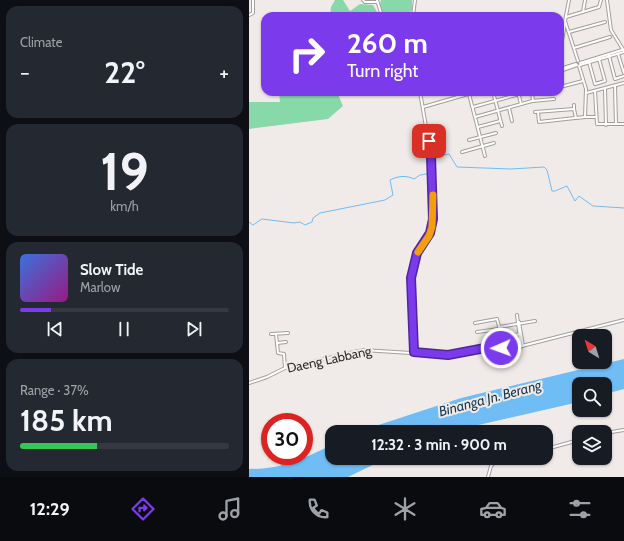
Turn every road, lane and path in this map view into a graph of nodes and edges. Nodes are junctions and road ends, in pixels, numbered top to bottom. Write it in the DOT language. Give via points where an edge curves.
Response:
graph roads {
  1 [pos="253,0"];
  2 [pos="363,0"];
  3 [pos="569,0"];
  4 [pos="585,0"];
  5 [pos="601,0"];
  6 [pos="607,0"];
  7 [pos="377,1"];
  8 [pos="416,1"];
  9 [pos="381,12"];
  10 [pos="414,12"];
  11 [pos="583,12"];
  12 [pos="249,16"];
  13 [pos="566,17"];
  14 [pos="565,21"];
  15 [pos="605,22"];
  16 [pos="564,27"];
  17 [pos="569,32"];
  18 [pos="610,37"];
  19 [pos="574,48"];
  20 [pos="623,51"];
  21 [pos="618,54"];
  22 [pos="609,56"];
  23 [pos="599,59"];
  24 [pos="589,62"];
  25 [pos="578,64"];
  26 [pos="564,69"];
  27 [pos="624,73"];
  28 [pos="624,76"];
  29 [pos="583,80"];
  30 [pos="624,83"];
  31 [pos="564,86"];
  32 [pos="615,86"];
  33 [pos="605,89"];
  34 [pos="595,91"];
  35 [pos="586,93"];
  36 [pos="421,96"];
  37 [pos="462,96"];
  38 [pos="470,96"];
  39 [pos="494,96"];
  40 [pos="509,96"];
  41 [pos="519,96"];
  42 [pos="532,96"];
  43 [pos="554,99"];
  44 [pos="495,101"];
  45 [pos="533,101"];
  46 [pos="521,104"];
  47 [pos="574,105"];
  48 [pos="473,107"];
  49 [pos="423,108"];
  50 [pos="509,108"];
  51 [pos="575,110"];
  52 [pos="498,111"];
  53 [pos="585,117"];
  54 [pos="595,117"];
  55 [pos="475,118"];
  56 [pos="576,118"];
  57 [pos="501,121"];
  58 [pos="513,121"];
  59 [pos="606,124"];
  60 [pos="624,124"];
  61 [pos="616,125"];
  62 [pos="502,126"];
  63 [pos="478,127"];
  64 [pos="495,132"];
  65 [pos="480,137"];
  66 [pos="469,140"];
  67 [pos="494,143"];
  68 [pos="483,146"];
  69 [pos="462,152"];
  70 [pos="485,156"];
  71 [pos="517,315"];
  72 [pos="624,320"];
  73 [pos="535,321"];
  74 [pos="475,322"];
  75 [pos="518,323"];
  76 [pos="499,328"];
  77 [pos="591,329"];
  78 [pos="477,332"];
  79 [pos="288,333"];
  80 [pos="271,334"];
  81 [pos="276,334"];
  82 [pos="520,334"];
  83 [pos="572,334"];
  84 [pos="286,342"];
  85 [pos="277,343"];
  86 [pos="522,346"];
  87 [pos="414,352"];
  88 [pos="285,368"];
  89 [pos="249,383"];
  90 [pos="624,430"];
  91 [pos="612,432"];
  92 [pos="572,442"];
  93 [pos="553,448"];
  94 [pos="492,465"];
  95 [pos="489,477"];
  1 -- 12 [label="street" via="253,13"];
  2 -- 7 [label="street"];
  3 -- 13 [label="street"];
  4 -- 11 [label="street"];
  5 -- 11 [label="street" via="599,7"];
  6 -- 20 [label="street" via="610,26"];
  7 -- 9 [label="street"];
  8 -- 10 [label="street"];
  11 -- 13 [label="street"];
  13 -- 14 [label="street"];
  14 -- 16 [label="street"];
  14 -- 17 [label="street"];
  15 -- 17 [label="street"];
  17 -- 19 [label="street"];
  18 -- 19 [label="street"];
  19 -- 25 [label="street"];
  20 -- 21 [label="street"];
  20 -- 25 [label="street"];
  21 -- 22 [label="street"];
  21 -- 27 [label="street"];
  22 -- 23 [label="street"];
  22 -- 28 [label="street" via="615,79"];
  23 -- 24 [label="street"];
  23 -- 24 [label="street" via="605,81 595,84"];
  24 -- 25 [label="street"];
  25 -- 26 [label="street"];
  25 -- 29 [label="street"];
  29 -- 31 [label="street"];
  29 -- 35 [label="street"];
  30 -- 32 [label="street"];
  32 -- 33 [label="street"];
  32 -- 61 [label="street"];
  33 -- 34 [label="street"];
  33 -- 59 [label="street"];
  34 -- 35 [label="street"];
  34 -- 54 [label="street"];
  35 -- 53 [label="street"];
  36 -- 49 [label="street"];
  37 -- 49 [label="street"];
  38 -- 48 [label="street"];
  39 -- 44 [label="street"];
  40 -- 44 [label="street"];
  41 -- 46 [label="street"];
  42 -- 45 [label="street"];
  43 -- 45 [label="street"];
  44 -- 48 [label="street"];
  44 -- 52 [label="street"];
  45 -- 46 [label="street"];
  46 -- 50 [label="street"];
  47 -- 51 [label="street"];
  48 -- 55 [label="street"];
  49 -- 87 [label="street" via="431,156 433,219 430,233 417,253 411,278"];
  50 -- 52 [label="street"];
  50 -- 58 [label="street"];
  51 -- 56 [label="street"];
  51 -- 56 [label="street" via="537,112 539,122"];
  52 -- 55 [label="street"];
  52 -- 57 [label="street"];
  53 -- 54 [label="street"];
  53 -- 56 [label="street"];
  54 -- 59 [label="street" via="597,124"];
  55 -- 63 [label="street"];
  57 -- 62 [label="street"];
  57 -- 63 [label="street"];
  59 -- 61 [label="street"];
  60 -- 61 [label="street"];
  63 -- 65 [label="street"];
  64 -- 65 [label="street"];
  65 -- 66 [label="street"];
  65 -- 68 [label="street"];
  67 -- 68 [label="street"];
  68 -- 69 [label="street"];
  68 -- 70 [label="street"];
  71 -- 75 [label="street"];
  72 -- 77 [label="street, Daeng Labbang"];
  73 -- 75 [label="street"];
  74 -- 76 [label="street" via="497,319"];
  75 -- 76 [label="street"];
  75 -- 82 [label="street"];
  76 -- 78 [label="street"];
  76 -- 82 [label="street" via="502,337"];
  79 -- 81 [label="street"];
  80 -- 81 [label="street"];
  81 -- 85 [label="street"];
  82 -- 86 [label="street"];
  83 -- 86 [label="street, Daeng Labbang"];
  84 -- 85 [label="street"];
  85 -- 88 [label="street" via="278,354 284,354"];
  86 -- 87 [label="street, Daeng Labbang" via="485,348 448,355"];
  87 -- 88 [label="street, Daeng Labbang" via="363,350"];
  88 -- 89 [label="street, Daeng Labbang"];
  90 -- 91 [label="street"];
  92 -- 93 [label="street"];
  94 -- 95 [label="street"];
}
